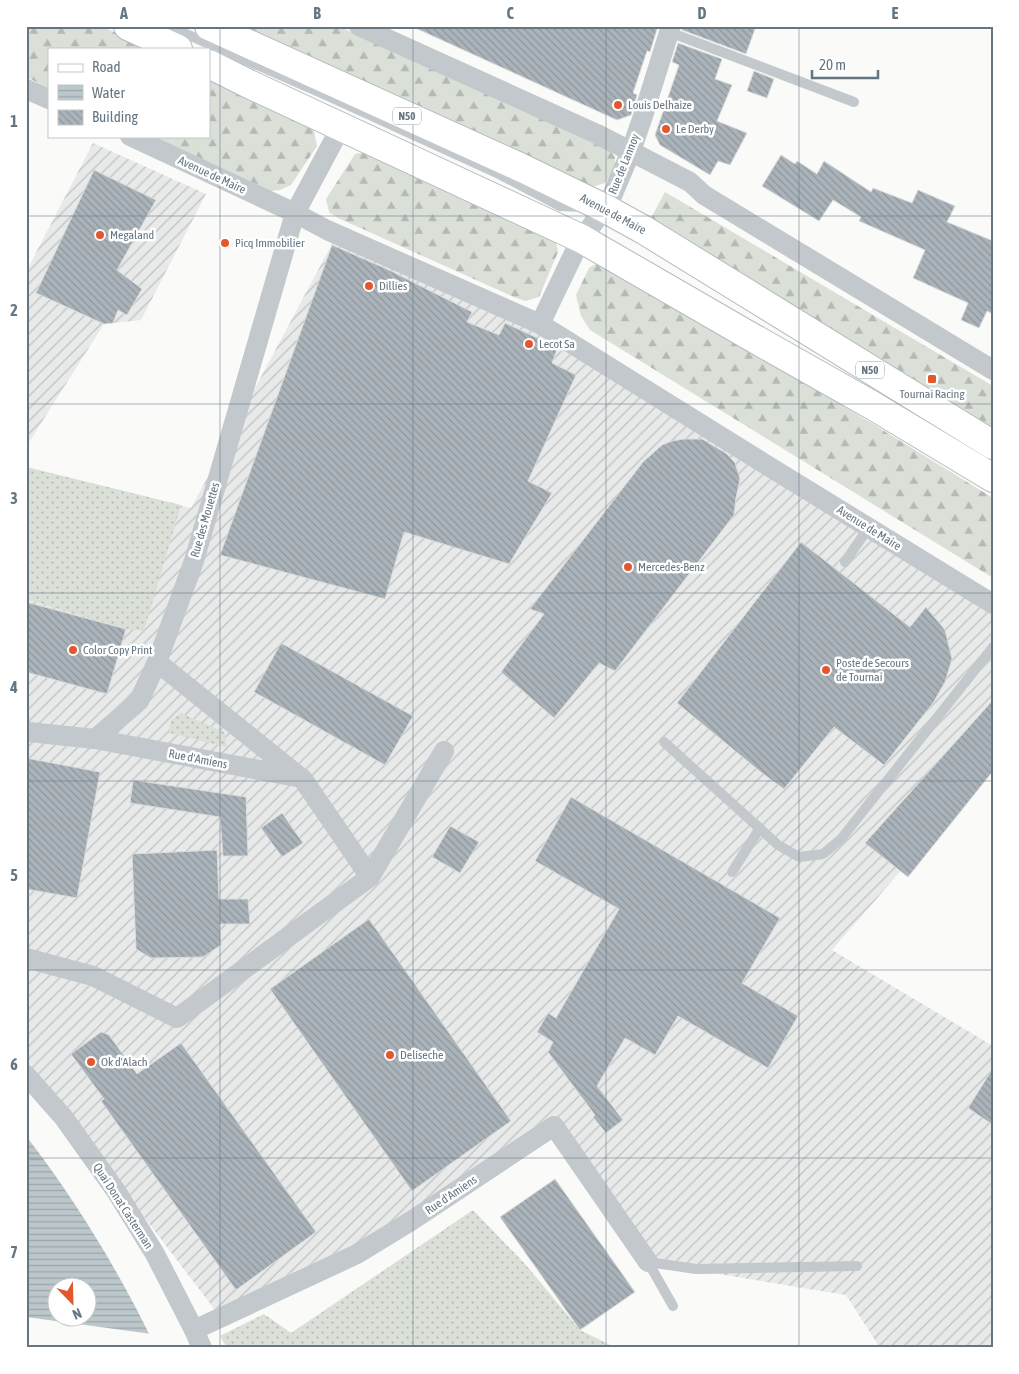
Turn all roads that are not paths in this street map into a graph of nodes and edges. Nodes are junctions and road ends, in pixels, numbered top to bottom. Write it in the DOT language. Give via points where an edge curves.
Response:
graph roads {
  1 [pos="128,26"];
  2 [pos="168,26"];
  3 [pos="209,26"];
  4 [pos="359,26"];
  5 [pos="670,29"];
  6 [pos="382,31"];
  7 [pos="176,48"];
  8 [pos="210,64"];
  9 [pos="26,89"];
  10 [pos="48,99"];
  11 [pos="854,102"];
  12 [pos="341,127"];
  13 [pos="134,138"];
  14 [pos="631,151"];
  15 [pos="604,208"];
  16 [pos="295,213"];
  17 [pos="582,238"];
  18 [pos="540,324"];
  19 [pos="993,370"];
  20 [pos="993,446"];
  21 [pos="993,478"];
  22 [pos="868,528"];
  23 [pos="845,562"];
  24 [pos="993,604"];
  25 [pos="993,647"];
  26 [pos="157,662"];
  27 [pos="26,731"];
  28 [pos="95,740"];
  29 [pos="664,742"];
  30 [pos="444,750"];
  31 [pos="302,778"];
  32 [pos="760,828"];
  33 [pos="732,872"];
  34 [pos="370,877"];
  35 [pos="26,958"];
  36 [pos="26,1075"];
  37 [pos="648,1262"];
  38 [pos="857,1266"];
  39 [pos="673,1306"];
  40 [pos="194,1330"];
  41 [pos="202,1348"];
  1 -- 7 [label="main road"];
  2 -- 15 [label="lane" via="499,174 560,206"];
  3 -- 15 [label="main road, Avenue de Maire / N50"];
  4 -- 6 [label="street"];
  5 -- 11 [label="lane"];
  5 -- 14 [label="street, Rue de Lannoy"];
  6 -- 14 [label="street"];
  8 -- 12 [label="main road, N50"];
  9 -- 10 [label="street"];
  12 -- 16 [label="street"];
  12 -- 17 [label="main road, N50"];
  13 -- 16 [label="street, Avenue de Maire"];
  14 -- 15 [label="street, Rue de Lannoy"];
  14 -- 19 [label="street" via="690,182 704,195"];
  15 -- 17 [label="street, Rue de Lannoy"];
  15 -- 20 [label="main road, Avenue de Maire / N50"];
  16 -- 18 [label="street, Avenue de Maire"];
  16 -- 26 [label="street, Rue des Mouettes" via="194,560"];
  17 -- 18 [label="street, Rue de Lannoy"];
  17 -- 21 [label="main road, N50"];
  18 -- 22 [label="street, Avenue de Maire"];
  22 -- 23 [label="lane"];
  22 -- 24 [label="street, Avenue de Maire"];
  25 -- 32 [label="lane" via="841,839 822,854 799,858"];
  26 -- 28 [label="street, Rue des Mouettes" via="139,701"];
  26 -- 31 [label="street"];
  27 -- 28 [label="street"];
  28 -- 31 [label="street, Rue d'Amiens"];
  29 -- 32 [label="lane"];
  30 -- 34 [label="street"];
  31 -- 34 [label="street"];
  32 -- 33 [label="lane"];
  34 -- 35 [label="street" via="177,1018 93,976"];
  36 -- 40 [label="street, Quai Donat Casterman" via="64,1118 116,1191 155,1254"];
  37 -- 38 [label="lane" via="696,1269"];
  37 -- 39 [label="lane"];
  37 -- 40 [label="street, Rue d'Amiens" via="554,1126 357,1254"];
  40 -- 41 [label="street, Quai Donat Casterman"];
}
